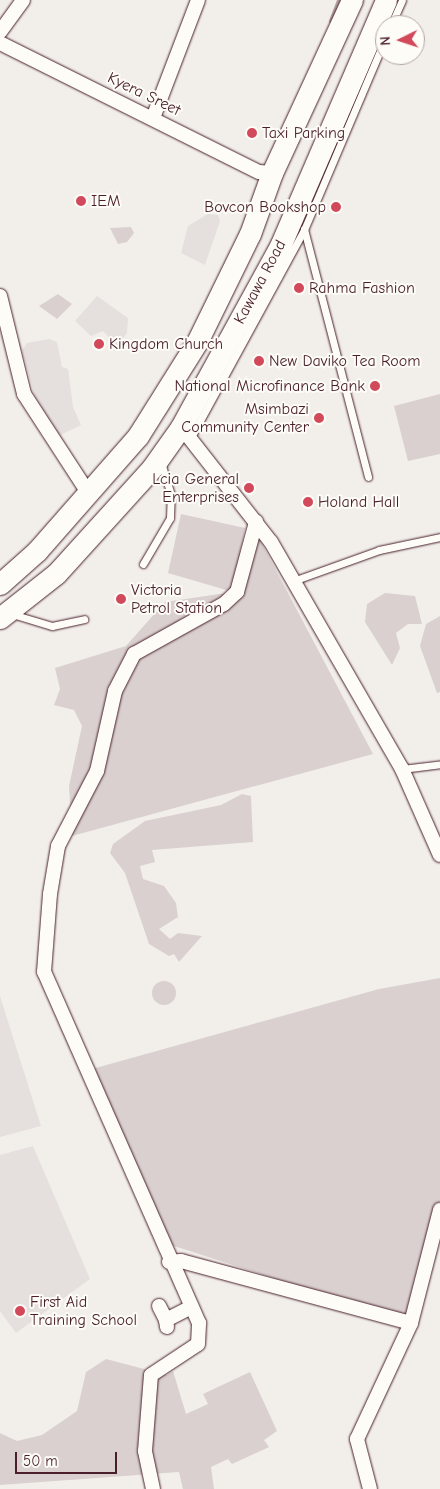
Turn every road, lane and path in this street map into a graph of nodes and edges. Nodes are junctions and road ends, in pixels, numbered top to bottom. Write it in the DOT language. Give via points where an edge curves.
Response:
graph roads {
  1 [pos="23,0"];
  2 [pos="198,0"];
  3 [pos="352,0"];
  4 [pos="386,0"];
  5 [pos="402,0"];
  6 [pos="395,15"];
  7 [pos="0,32"];
  8 [pos="0,43"];
  9 [pos="375,63"];
  10 [pos="153,118"];
  11 [pos="272,173"];
  12 [pos="296,210"];
  13 [pos="304,230"];
  14 [pos="0,296"];
  15 [pos="185,433"];
  16 [pos="160,456"];
  17 [pos="368,477"];
  18 [pos="92,490"];
  19 [pos="256,522"];
  20 [pos="440,537"];
  21 [pos="143,564"];
  22 [pos="293,581"];
  23 [pos="0,584"];
  24 [pos="3,616"];
  25 [pos="84,619"];
  26 [pos="440,764"];
  27 [pos="402,769"];
  28 [pos="440,855"];
  29 [pos="440,1210"];
  30 [pos="169,1262"];
  31 [pos="159,1306"];
  32 [pos="191,1307"];
  33 [pos="411,1323"];
  34 [pos="153,1489"];
  35 [pos="370,1489"];
  1 -- 7 [label="street"];
  2 -- 10 [label="street"];
  3 -- 11 [label="main road, Kawawa Road"];
  4 -- 12 [label="main road, Kawawa Road"];
  5 -- 6 [label="lane"];
  8 -- 10 [label="street, Kyera Sreet"];
  9 -- 13 [label="lane"];
  10 -- 11 [label="street, Kyera Sreet" via="259,172"];
  11 -- 18 [label="main road, Kawawa Road" via="250,234 197,342 138,436"];
  12 -- 13 [label="lane"];
  12 -- 15 [label="main road, Kawawa Road"];
  13 -- 15 [label="lane"];
  13 -- 17 [label="lane"];
  14 -- 18 [label="street" via="24,394 85,488"];
  15 -- 16 [label="main road, Kawawa Road"];
  15 -- 19 [label="street"];
  16 -- 21 [label="lane" via="171,496 170,518"];
  16 -- 24 [label="main road, Kawawa Road" via="56,574"];
  18 -- 23 [label="main road, Kawawa Road"];
  19 -- 22 [label="street"];
  19 -- 30 [label="street" via="237,592 224,604 134,654 115,692 97,771 58,846 50,894 44,972"];
  20 -- 22 [label="lane" via="379,550"];
  22 -- 27 [label="street"];
  24 -- 25 [label="lane" via="52,626"];
  26 -- 27 [label="lane"];
  27 -- 28 [label="street"];
  29 -- 33 [label="street"];
  30 -- 32 [label="street"];
  30 -- 33 [label="street" via="181,1261"];
  31 -- 32 [label="street" via="167,1324"];
  32 -- 34 [label="street" via="199,1323 198,1344 151,1375 145,1451"];
  33 -- 35 [label="street" via="357,1439"];
}
